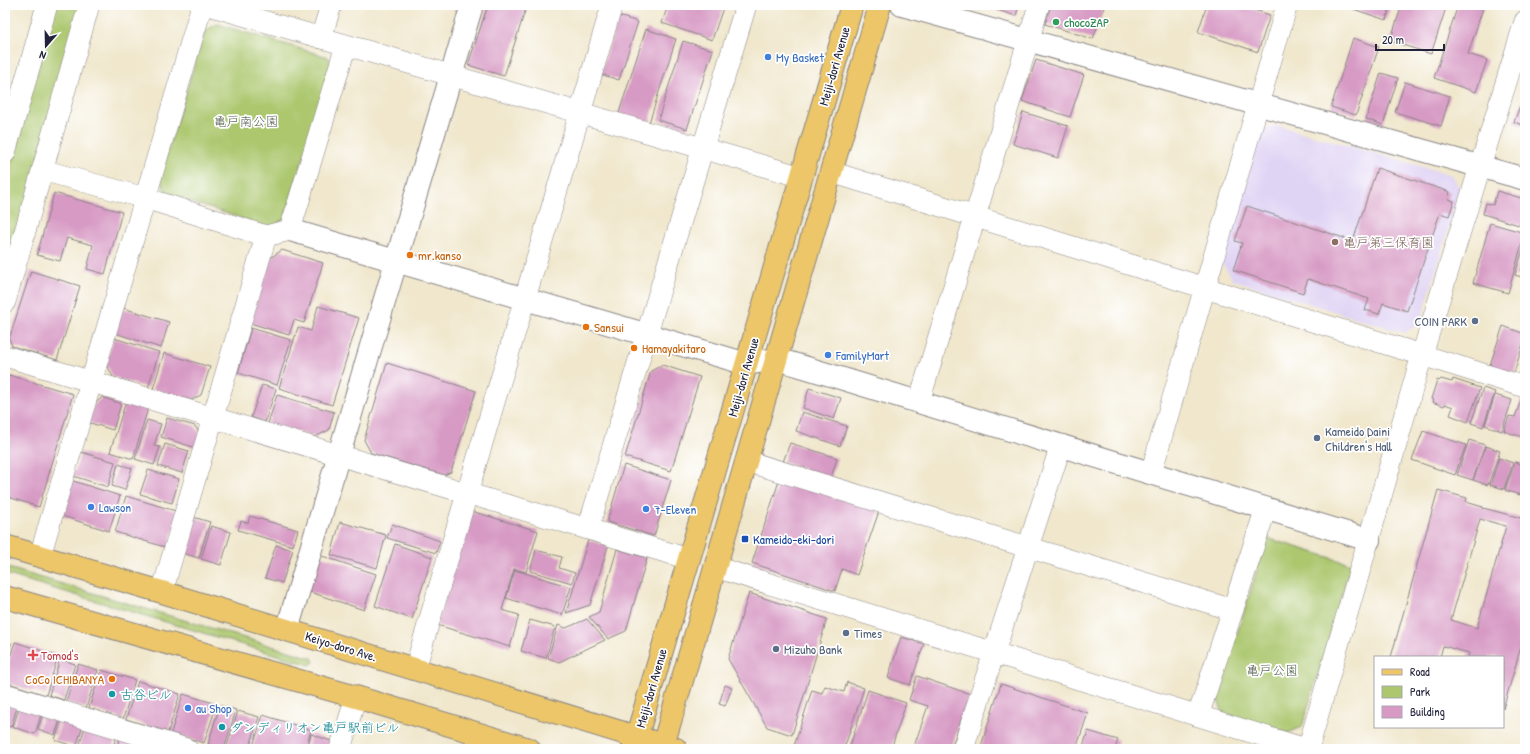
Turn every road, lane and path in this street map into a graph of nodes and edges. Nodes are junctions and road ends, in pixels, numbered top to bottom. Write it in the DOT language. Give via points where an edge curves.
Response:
graph roads {
  1 [pos="47,5"];
  2 [pos="89,5"];
  3 [pos="202,5"];
  4 [pos="208,5"];
  5 [pos="331,5"];
  6 [pos="472,5"];
  7 [pos="612,5"];
  8 [pos="746,5"];
  9 [pos="852,5"];
  10 [pos="880,5"];
  11 [pos="902,5"];
  12 [pos="1039,5"];
  13 [pos="1287,5"];
  14 [pos="1525,21"];
  15 [pos="321,38"];
  16 [pos="1028,40"];
  17 [pos="346,45"];
  18 [pos="451,76"];
  19 [pos="1258,104"];
  20 [pos="580,113"];
  21 [pos="702,148"];
  22 [pos="5,153"];
  23 [pos="1480,166"];
  24 [pos="42,170"];
  25 [pos="831,172"];
  26 [pos="802,177"];
  27 [pos="1525,179"];
  28 [pos="145,198"];
  29 [pos="975,216"];
  30 [pos="290,230"];
  31 [pos="266,236"];
  32 [pos="396,261"];
  33 [pos="1205,288"];
  34 [pos="525,298"];
  35 [pos="5,302"];
  36 [pos="646,334"];
  37 [pos="1422,355"];
  38 [pos="5,356"];
  39 [pos="776,359"];
  40 [pos="747,364"];
  41 [pos="92,381"];
  42 [pos="1525,387"];
  43 [pos="919,402"];
  44 [pos="213,417"];
  45 [pos="1061,445"];
  46 [pos="339,455"];
  47 [pos="746,461"];
  48 [pos="1151,473"];
  49 [pos="467,493"];
  50 [pos="1266,508"];
  51 [pos="588,529"];
  52 [pos="1369,540"];
  53 [pos="5,546"];
  54 [pos="1028,547"];
  55 [pos="40,556"];
  56 [pos="689,559"];
  57 [pos="715,567"];
  58 [pos="162,592"];
  59 [pos="5,597"];
  60 [pos="1233,610"];
  61 [pos="287,630"];
  62 [pos="994,653"];
  63 [pos="415,669"];
  64 [pos="5,694"];
  65 [pos="356,697"];
  66 [pos="1198,716"];
  67 [pos="635,743"];
  68 [pos="667,748"];
  69 [pos="187,749"];
  70 [pos="340,749"];
  71 [pos="529,749"];
  72 [pos="963,749"];
  73 [pos="1307,749"];
  1 -- 22 [label="street"];
  2 -- 24 [label="street"];
  3 -- 28 [label="street"];
  4 -- 15 [label="street"];
  5 -- 15 [label="street"];
  6 -- 18 [label="street"];
  7 -- 20 [label="street"];
  8 -- 21 [label="street"];
  9 -- 26 [label="main road, Meiji-dori Avenue"];
  10 -- 25 [label="main road, Meiji-dori Avenue"];
  11 -- 16 [label="street"];
  12 -- 16 [label="street"];
  13 -- 19 [label="street"];
  14 -- 23 [label="street"];
  15 -- 17 [label="street"];
  16 -- 19 [label="street"];
  16 -- 29 [label="street"];
  17 -- 18 [label="street"];
  17 -- 30 [label="street"];
  18 -- 20 [label="street"];
  18 -- 32 [label="street"];
  19 -- 23 [label="street"];
  19 -- 33 [label="street"];
  20 -- 21 [label="street"];
  20 -- 34 [label="street"];
  21 -- 26 [label="street"];
  21 -- 36 [label="street"];
  23 -- 27 [label="street"];
  23 -- 37 [label="street"];
  24 -- 28 [label="street"];
  24 -- 35 [label="street"];
  25 -- 29 [label="street"];
  25 -- 39 [label="main road, Meiji-dori Avenue"];
  26 -- 40 [label="main road, Meiji-dori Avenue"];
  28 -- 31 [label="street"];
  28 -- 41 [label="street"];
  29 -- 33 [label="street"];
  29 -- 43 [label="street"];
  30 -- 31 [label="street"];
  30 -- 32 [label="street"];
  31 -- 44 [label="street"];
  32 -- 34 [label="street"];
  32 -- 46 [label="street"];
  33 -- 37 [label="street"];
  33 -- 48 [label="street"];
  34 -- 36 [label="street"];
  34 -- 49 [label="street"];
  36 -- 40 [label="street"];
  36 -- 51 [label="street"];
  37 -- 42 [label="street"];
  37 -- 52 [label="street"];
  38 -- 41 [label="street"];
  39 -- 40 [label="street"];
  39 -- 43 [label="street"];
  39 -- 47 [label="main road, Meiji-dori Avenue"];
  40 -- 56 [label="main road, Meiji-dori Avenue"];
  41 -- 44 [label="street"];
  41 -- 55 [label="street"];
  43 -- 45 [label="street"];
  44 -- 46 [label="street"];
  44 -- 58 [label="street"];
  45 -- 48 [label="street"];
  45 -- 54 [label="street"];
  46 -- 49 [label="street"];
  46 -- 61 [label="street"];
  47 -- 54 [label="street"];
  47 -- 57 [label="main road, Meiji-dori Avenue"];
  48 -- 50 [label="street"];
  49 -- 51 [label="street"];
  49 -- 63 [label="street"];
  50 -- 52 [label="street"];
  50 -- 60 [label="street"];
  51 -- 56 [label="street"];
  52 -- 73 [label="street"];
  53 -- 55 [label="main road, Keiyo-doro Ave."];
  54 -- 60 [label="street"];
  54 -- 62 [label="street"];
  55 -- 58 [label="main road, Keiyo-doro Ave."];
  56 -- 67 [label="main road, Meiji-dori Avenue"];
  57 -- 62 [label="street"];
  57 -- 68 [label="main road, Meiji-dori Avenue"];
  58 -- 61 [label="main road, Keiyo-doro Ave."];
  59 -- 65 [label="main road"];
  60 -- 66 [label="street"];
  61 -- 63 [label="main road, Keiyo-doro Ave."];
  62 -- 66 [label="street"];
  62 -- 72 [label="street"];
  63 -- 67 [label="main road, Keiyo-doro Ave."];
  64 -- 69 [label="street"];
  65 -- 70 [label="street"];
  65 -- 71 [label="main road"];
  66 -- 73 [label="street"];
  67 -- 68 [label="main road, Keiyo-doro Ave."];
}
